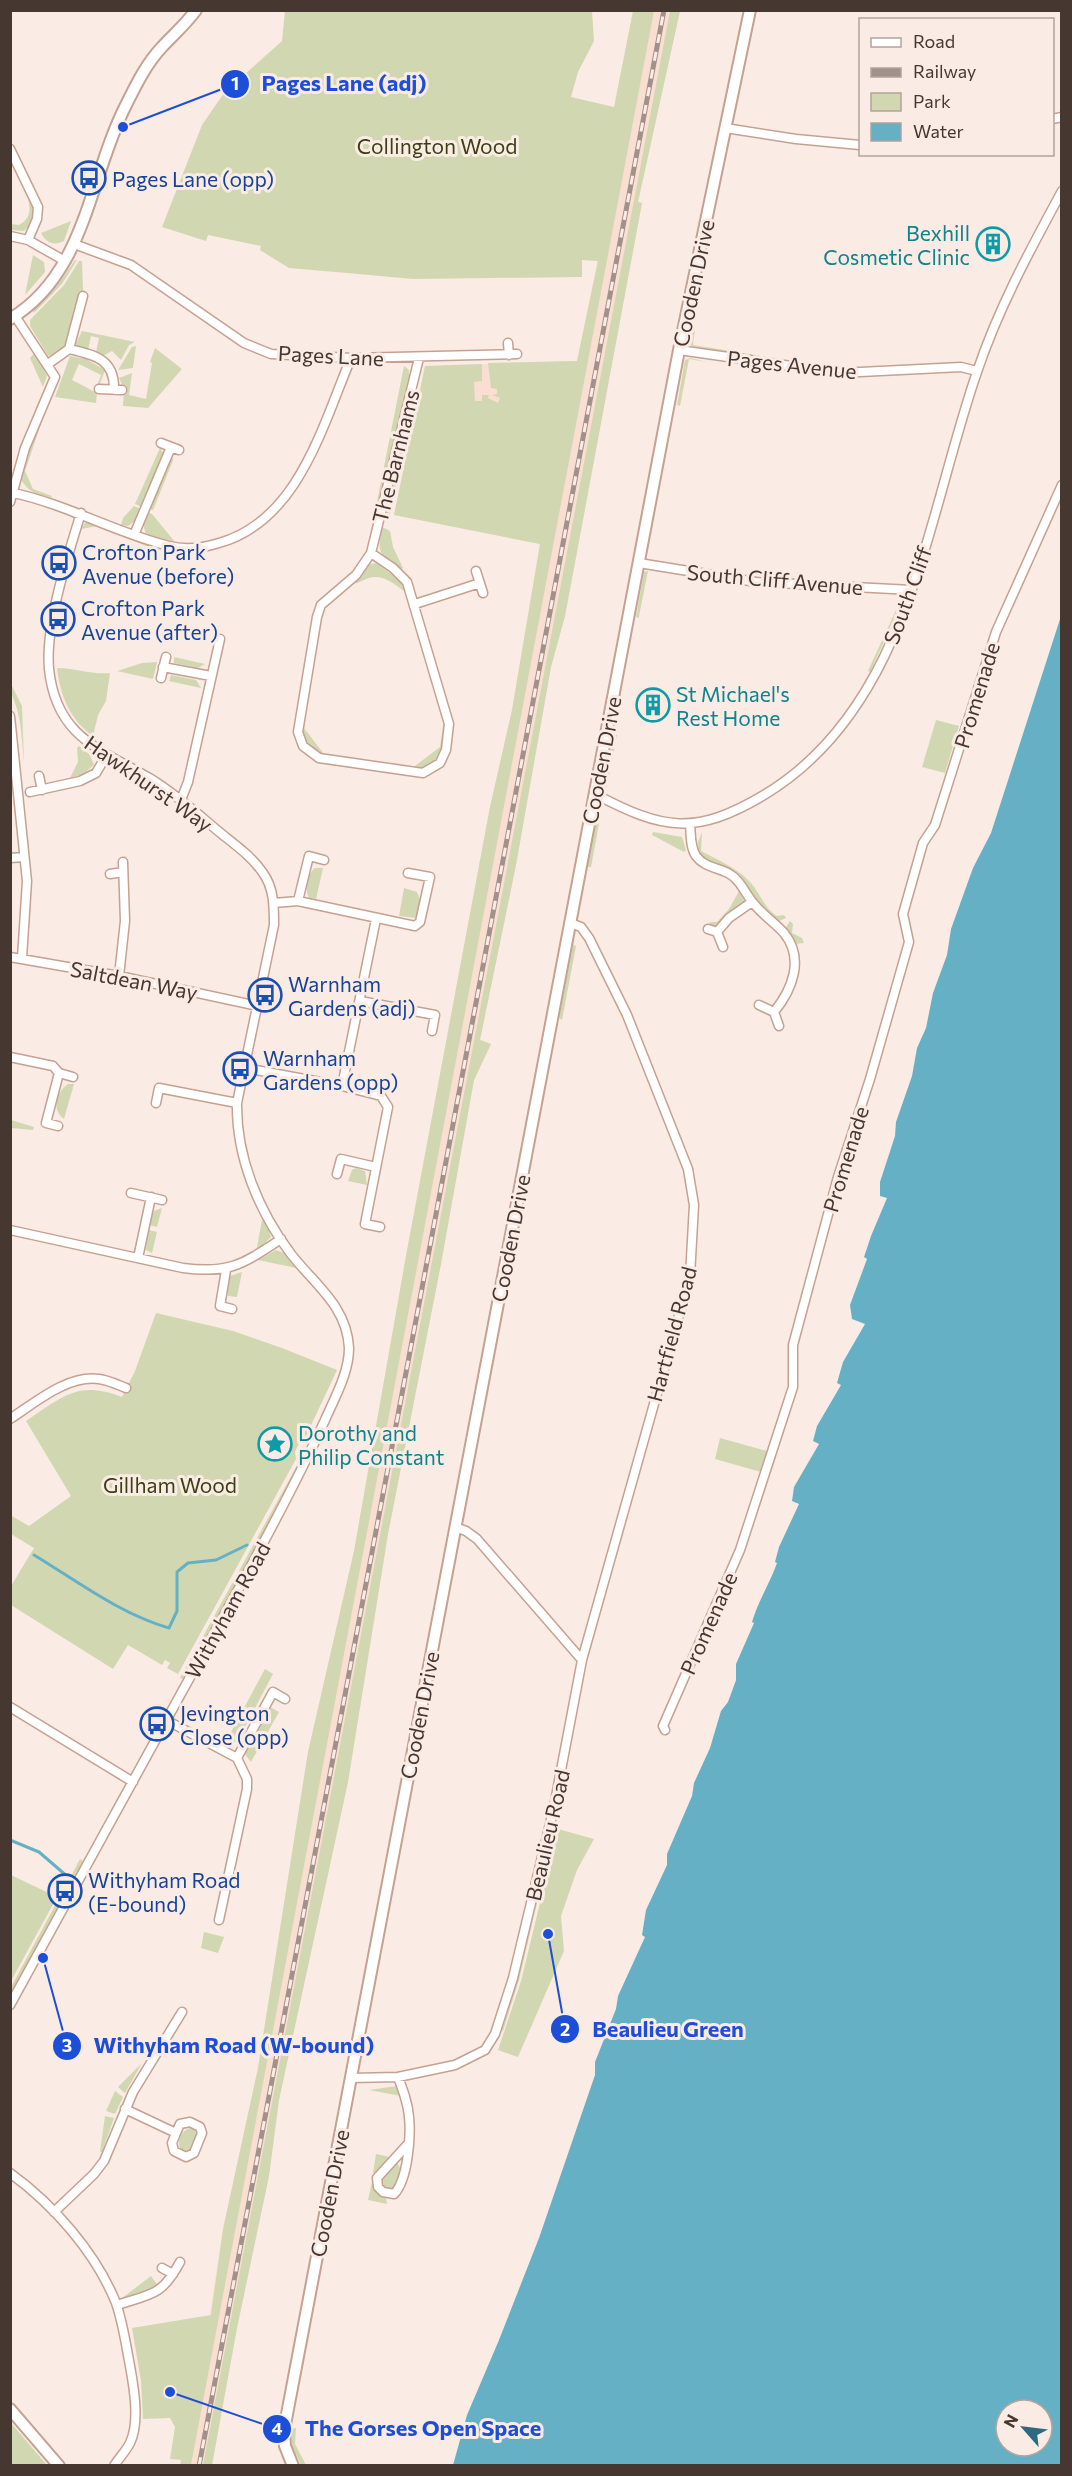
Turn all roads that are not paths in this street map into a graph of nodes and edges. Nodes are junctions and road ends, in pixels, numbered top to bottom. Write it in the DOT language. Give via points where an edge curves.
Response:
graph roads {
  1 [pos="196,10"];
  2 [pos="750,10"];
  3 [pos="725,128"];
  4 [pos="859,145"];
  5 [pos="10,148"];
  6 [pos="1062,191"];
  7 [pos="10,236"];
  8 [pos="28,240"];
  9 [pos="74,244"];
  10 [pos="65,261"];
  11 [pos="83,296"];
  12 [pos="13,317"];
  13 [pos="508,343"];
  14 [pos="69,349"];
  15 [pos="679,350"];
  16 [pos="351,358"];
  17 [pos="419,358"];
  18 [pos="48,364"];
  19 [pos="977,371"];
  20 [pos="99,389"];
  21 [pos="161,443"];
  22 [pos="1062,485"];
  23 [pos="12,497"];
  24 [pos="81,513"];
  25 [pos="134,535"];
  26 [pos="371,554"];
  27 [pos="639,563"];
  28 [pos="476,571"];
  29 [pos="480,583"];
  30 [pos="912,590"];
  31 [pos="483,593"];
  32 [pos="415,604"];
  33 [pos="220,639"];
  34 [pos="166,657"];
  35 [pos="164,668"];
  36 [pos="211,676"];
  37 [pos="161,678"];
  38 [pos="10,716"];
  39 [pos="106,756"];
  40 [pos="39,776"];
  41 [pos="42,790"];
  42 [pos="30,792"];
  43 [pos="595,794"];
  44 [pos="181,800"];
  45 [pos="690,824"];
  46 [pos="24,857"];
  47 [pos="10,858"];
  48 [pos="324,860"];
  49 [pos="123,862"];
  50 [pos="123,872"];
  51 [pos="408,873"];
  52 [pos="110,874"];
  53 [pos="298,902"];
  54 [pos="752,902"];
  55 [pos="274,903"];
  56 [pos="376,919"];
  57 [pos="570,923"];
  58 [pos="723,947"];
  59 [pos="10,957"];
  60 [pos="22,958"];
  61 [pos="119,976"];
  62 [pos="360,1001"];
  63 [pos="759,1005"];
  64 [pos="258,1006"];
  65 [pos="774,1012"];
  66 [pos="779,1026"];
  67 [pos="432,1031"];
  68 [pos="10,1057"];
  69 [pos="245,1068"];
  70 [pos="59,1073"];
  71 [pos="73,1077"];
  72 [pos="342,1086"];
  73 [pos="156,1103"];
  74 [pos="237,1103"];
  75 [pos="58,1126"];
  76 [pos="376,1167"];
  77 [pos="337,1174"];
  78 [pos="131,1193"];
  79 [pos="151,1197"];
  80 [pos="162,1200"];
  81 [pos="380,1227"];
  82 [pos="10,1230"];
  83 [pos="281,1239"];
  84 [pos="138,1258"];
  85 [pos="226,1270"];
  86 [pos="232,1309"];
  87 [pos="126,1388"];
  88 [pos="10,1419"];
  89 [pos="319,1434"];
  90 [pos="455,1527"];
  91 [pos="582,1660"];
  92 [pos="285,1699"];
  93 [pos="10,1707"];
  94 [pos="166,1720"];
  95 [pos="665,1730"];
  96 [pos="237,1758"];
  97 [pos="133,1782"];
  98 [pos="219,1920"];
  99 [pos="10,2005"];
  100 [pos="182,2012"];
  101 [pos="398,2076"];
  102 [pos="351,2078"];
  103 [pos="125,2109"];
  104 [pos="176,2133"];
  105 [pos="408,2144"];
  106 [pos="10,2173"];
  107 [pos="54,2212"];
  108 [pos="180,2262"];
  109 [pos="162,2268"];
  110 [pos="173,2274"];
  111 [pos="117,2305"];
  112 [pos="10,2409"];
  113 [pos="59,2466"];
  114 [pos="114,2466"];
  115 [pos="293,2466"];
  1 -- 9 [label="main road" via="147,66 124,107"];
  2 -- 3 [label="main road, Cooden Drive"];
  3 -- 4 [label="street"];
  3 -- 15 [label="main road, Cooden Drive"];
  5 -- 8 [label="street" via="38,207"];
  6 -- 19 [label="street, South Cliff" via="1004,305"];
  7 -- 8 [label="street"];
  8 -- 10 [label="street"];
  9 -- 10 [label="main road"];
  9 -- 16 [label="street, Pages Lane" via="131,265 244,343 271,354"];
  10 -- 12 [label="main road" via="44,291"];
  11 -- 14 [label="street"];
  12 -- 18 [label="street"];
  13 -- 17 [label="street, Pages Lane" via="513,354"];
  14 -- 18 [label="street"];
  14 -- 20 [label="street" via="90,354 105,363 115,376 118,390"];
  15 -- 19 [label="street, Pages Avenue" via="840,372 961,367"];
  15 -- 27 [label="main road, Cooden Drive"];
  16 -- 17 [label="street, Pages Lane"];
  16 -- 25 [label="street" via="294,485 264,521 238,538 200,548 171,546"];
  17 -- 26 [label="street, The Barnhams"];
  18 -- 23 [label="street" via="55,377 25,448"];
  19 -- 30 [label="street, South Cliff"];
  21 -- 25 [label="street" via="175,449"];
  22 -- 95 [label="street, Promenade" via="996,632 935,825 923,843 903,914 909,942 838,1177 793,1345 793,1387 740,1550 663,1726"];
  23 -- 24 [label="street"];
  24 -- 25 [label="street"];
  24 -- 39 [label="street, Hawkhurst Way" via="63,571 49,667 64,717"];
  26 -- 32 [label="street, The Barnhams" via="407,582"];
  26 -- 32 [label="street, The Barnhams" via="356,575 326,599 317,617 298,732 303,746 319,758 423,772 440,763 449,724"];
  27 -- 30 [label="street, South Cliff Avenue" via="756,582"];
  27 -- 43 [label="main road, Cooden Drive"];
  28 -- 29 [label="street"];
  29 -- 31 [label="street"];
  29 -- 32 [label="street"];
  30 -- 45 [label="street, South Cliff" via="888,649 860,701 813,760 746,806"];
  33 -- 36 [label="street"];
  34 -- 35 [label="street"];
  35 -- 36 [label="street"];
  35 -- 37 [label="street"];
  36 -- 44 [label="street"];
  38 -- 46 [label="street"];
  39 -- 41 [label="street" via="96,773"];
  39 -- 44 [label="street, Hawkhurst Way"];
  40 -- 41 [label="street"];
  41 -- 42 [label="street"];
  43 -- 45 [label="street, South Cliff" via="636,815 670,824"];
  43 -- 57 [label="main road, Cooden Drive"];
  44 -- 55 [label="street, Hawkhurst Way" via="243,851 263,873"];
  45 -- 54 [label="street" via="695,855 710,867 728,873 742,885"];
  46 -- 47 [label="street"];
  46 -- 60 [label="street" via="27,908"];
  48 -- 53 [label="street" via="309,856"];
  49 -- 50 [label="street"];
  50 -- 52 [label="street"];
  50 -- 61 [label="street" via="125,921"];
  51 -- 56 [label="street" via="430,877 420,922 415,926"];
  53 -- 55 [label="street"];
  53 -- 56 [label="street"];
  54 -- 58 [label="street" via="713,931"];
  54 -- 65 [label="street" via="785,935 795,962 794,979"];
  55 -- 64 [label="street, Hawkhurst Way" via="274,925"];
  56 -- 62 [label="street"];
  57 -- 90 [label="main road, Cooden Drive"];
  57 -- 91 [label="street, Hartfield Road" via="581,927 589,938 627,1015 677,1136 694,1205 690,1276"];
  59 -- 60 [label="street, Saltdean Way"];
  60 -- 61 [label="street, Saltdean Way"];
  61 -- 64 [label="street, Saltdean Way"];
  62 -- 67 [label="street" via="435,1015"];
  62 -- 72 [label="street"];
  63 -- 65 [label="street"];
  64 -- 69 [label="street, Hawkhurst Way"];
  65 -- 66 [label="street"];
  68 -- 70 [label="street" via="53,1066"];
  69 -- 72 [label="street"];
  69 -- 74 [label="street, Hawkhurst Way"];
  70 -- 71 [label="street"];
  70 -- 75 [label="street" via="46,1122"];
  72 -- 76 [label="street" via="381,1096 388,1107"];
  73 -- 74 [label="street" via="159,1088"];
  74 -- 83 [label="street, Hawkhurst Way" via="239,1146"];
  76 -- 77 [label="street" via="341,1159"];
  76 -- 81 [label="street" via="366,1224"];
  78 -- 79 [label="street"];
  79 -- 80 [label="street"];
  79 -- 84 [label="street"];
  82 -- 84 [label="street"];
  83 -- 85 [label="street"];
  83 -- 89 [label="street, Hawkhurst Way" via="334,1303 347,1332 347,1365"];
  84 -- 85 [label="street" via="206,1271"];
  85 -- 86 [label="street" via="220,1306"];
  87 -- 88 [label="street" via="101,1379 74,1381"];
  89 -- 94 [label="street, Withyham Road"];
  90 -- 91 [label="street" via="477,1539"];
  90 -- 102 [label="main road, Cooden Drive"];
  91 -- 101 [label="street, Beaulieu Road" via="541,1863 495,2034 485,2050 468,2059 426,2073"];
  92 -- 96 [label="street" via="273,1692"];
  93 -- 97 [label="street"];
  94 -- 96 [label="street"];
  94 -- 97 [label="street, Withyham Road"];
  96 -- 98 [label="street" via="247,1779 247,1790"];
  97 -- 99 [label="street, Withyham Road"];
  100 -- 103 [label="street"];
  101 -- 102 [label="street, Beaulieu Road"];
  101 -- 105 [label="street" via="409,2116"];
  102 -- 115 [label="main road, Cooden Drive" via="284,2430"];
  103 -- 104 [label="street"];
  103 -- 107 [label="street" via="104,2161"];
  105 -- 105 [label="street" via="377,2178 383,2192 394,2194 400,2188"];
  106 -- 107 [label="street"];
  107 -- 111 [label="street" via="77,2238"];
  108 -- 110 [label="street"];
  109 -- 110 [label="street"];
  110 -- 111 [label="street" via="158,2292"];
  111 -- 114 [label="street" via="133,2385 134,2423 130,2443"];
  112 -- 113 [label="main road"];
}
